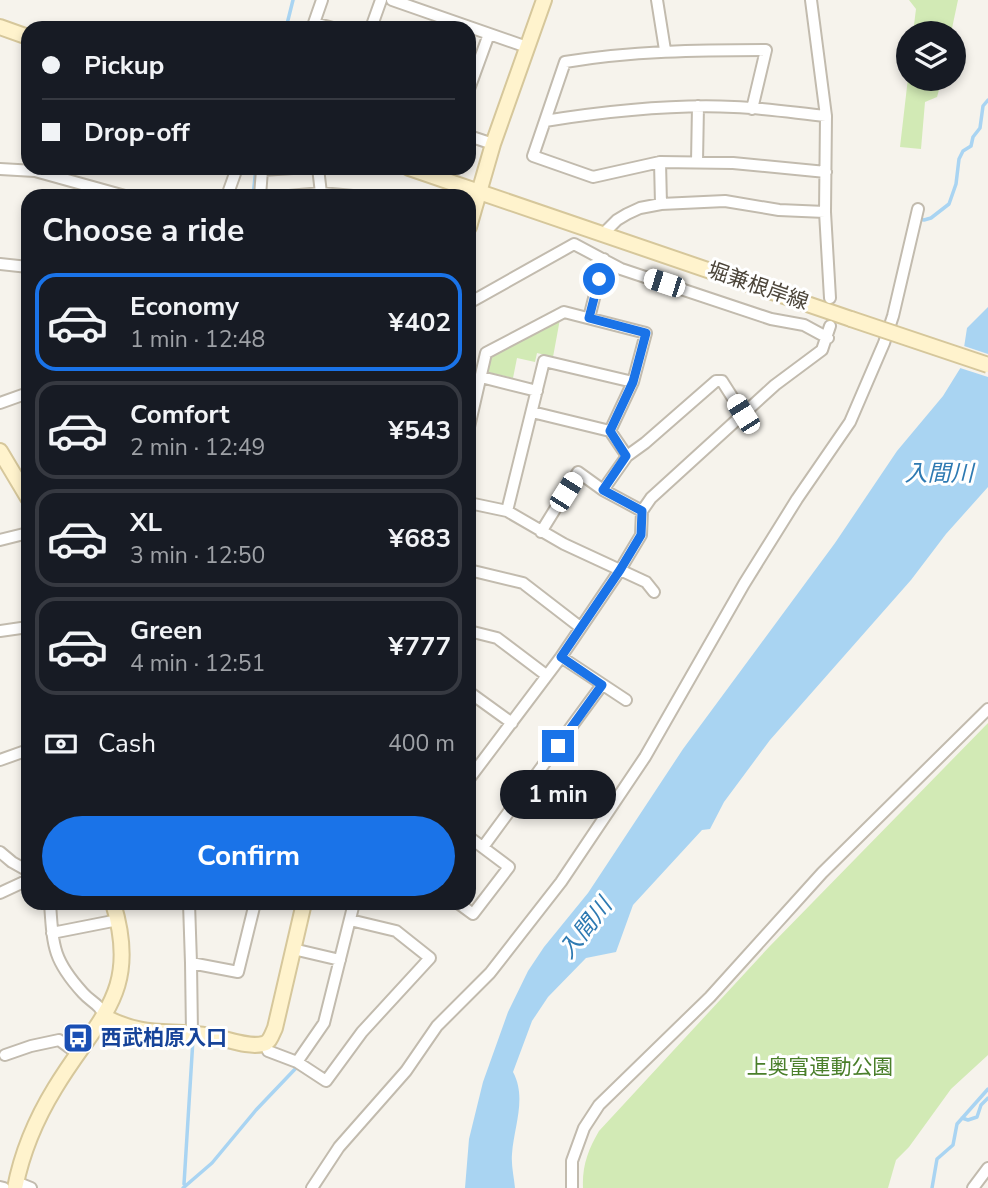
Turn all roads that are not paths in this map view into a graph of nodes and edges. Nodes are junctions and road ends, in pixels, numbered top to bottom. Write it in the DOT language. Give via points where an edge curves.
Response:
graph roads {
  1 [pos="321,0"];
  2 [pos="381,0"];
  3 [pos="392,0"];
  4 [pos="544,0"];
  5 [pos="657,0"];
  6 [pos="811,0"];
  7 [pos="434,15"];
  8 [pos="315,21"];
  9 [pos="374,21"];
  10 [pos="432,21"];
  11 [pos="451,21"];
  12 [pos="0,27"];
  13 [pos="476,30"];
  14 [pos="21,34"];
  15 [pos="489,34"];
  16 [pos="527,47"];
  17 [pos="666,50"];
  18 [pos="476,70"];
  19 [pos="698,106"];
  20 [pos="752,109"];
  21 [pos="826,116"];
  22 [pos="545,121"];
  23 [pos="476,138"];
  24 [pos="493,144"];
  25 [pos="660,162"];
  26 [pos="696,162"];
  27 [pos="0,169"];
  28 [pos="21,170"];
  29 [pos="826,172"];
  30 [pos="49,175"];
  31 [pos="429,175"];
  32 [pos="100,189"];
  33 [pos="469,189"];
  34 [pos="478,192"];
  35 [pos="476,200"];
  36 [pos="661,204"];
  37 [pos="918,209"];
  38 [pos="825,212"];
  39 [pos="603,234"];
  40 [pos="604,260"];
  41 [pos="0,264"];
  42 [pos="21,266"];
  43 [pos="830,298"];
  44 [pos="476,299"];
  45 [pos="589,318"];
  46 [pos="830,326"];
  47 [pos="828,338"];
  48 [pos="988,365"];
  49 [pos="481,377"];
  50 [pos="633,382"];
  51 [pos="537,390"];
  52 [pos="21,396"];
  53 [pos="476,398"];
  54 [pos="0,403"];
  55 [pos="532,412"];
  56 [pos="743,414"];
  57 [pos="610,431"];
  58 [pos="0,451"];
  59 [pos="626,456"];
  60 [pos="21,486"];
  61 [pos="603,490"];
  62 [pos="476,504"];
  63 [pos="507,511"];
  64 [pos="642,511"];
  65 [pos="541,532"];
  66 [pos="21,535"];
  67 [pos="0,540"];
  68 [pos="620,570"];
  69 [pos="476,572"];
  70 [pos="654,592"];
  71 [pos="580,627"];
  72 [pos="21,628"];
  73 [pos="0,631"];
  74 [pos="476,633"];
  75 [pos="561,657"];
  76 [pos="546,675"];
  77 [pos="602,685"];
  78 [pos="476,697"];
  79 [pos="626,700"];
  80 [pos="988,709"];
  81 [pos="512,723"];
  82 [pos="21,752"];
  83 [pos="0,760"];
  84 [pos="476,763"];
  85 [pos="476,842"];
  86 [pos="483,847"];
  87 [pos="0,852"];
  88 [pos="21,867"];
  89 [pos="21,883"];
  90 [pos="0,893"];
  91 [pos="50,910"];
  92 [pos="115,910"];
  93 [pos="189,910"];
  94 [pos="253,910"];
  95 [pos="302,910"];
  96 [pos="352,910"];
  97 [pos="468,910"];
  98 [pos="118,920"];
  99 [pos="350,920"];
  100 [pos="52,933"];
  101 [pos="293,949"];
  102 [pos="340,960"];
  103 [pos="191,963"];
  104 [pos="105,1017"];
  105 [pos="192,1033"];
  106 [pos="265,1044"];
  107 [pos="77,1054"];
  108 [pos="5,1055"];
  109 [pos="297,1062"];
  110 [pos="988,1168"];
  111 [pos="9,1186"];
  112 [pos="31,1188"];
  113 [pos="312,1188"];
  114 [pos="572,1188"];
  115 [pos="973,1188"];
  1 -- 8 [label="street"];
  2 -- 9 [label="street"];
  3 -- 7 [label="street"];
  4 -- 16 [label="main road"];
  5 -- 17 [label="street"];
  6 -- 21 [label="street"];
  7 -- 10 [label="street"];
  7 -- 11 [label="street"];
  12 -- 14 [label="main road"];
  13 -- 15 [label="street"];
  15 -- 16 [label="street"];
  15 -- 18 [label="street"];
  16 -- 24 [label="main road"];
  17 -- 20 [label="street" via="766,50"];
  17 -- 22 [label="street" via="565,62"];
  19 -- 20 [label="street"];
  19 -- 22 [label="street" via="614,110"];
  19 -- 26 [label="street"];
  20 -- 21 [label="street"];
  21 -- 29 [label="street"];
  22 -- 25 [label="street" via="533,156 593,177"];
  23 -- 24 [label="street"];
  24 -- 34 [label="main road"];
  25 -- 26 [label="street"];
  25 -- 36 [label="street"];
  26 -- 29 [label="street"];
  27 -- 28 [label="street"];
  29 -- 38 [label="street"];
  30 -- 32 [label="street"];
  31 -- 33 [label="main road, 堀兼根岸線"];
  34 -- 35 [label="main road"];
  34 -- 39 [label="main road, 堀兼根岸線"];
  36 -- 38 [label="street" via="725,201"];
  36 -- 39 [label="street" via="627,214"];
  37 -- 113 [label="street" via="887,334 850,422 744,584 651,748 561,882 490,973 437,1026 406,1070 339,1147"];
  38 -- 43 [label="street"];
  39 -- 48 [label="main road, 堀兼根岸線, bridge"];
  40 -- 44 [label="street" via="574,244"];
  40 -- 45 [label="street"];
  40 -- 47 [label="street" via="771,319 804,325"];
  41 -- 42 [label="street"];
  45 -- 49 [label="street" via="564,312 486,352"];
  45 -- 50 [label="street" via="646,333"];
  46 -- 47 [label="street"];
  47 -- 56 [label="street" via="814,358"];
  49 -- 51 [label="street"];
  49 -- 53 [label="street"];
  50 -- 51 [label="street" via="544,361"];
  50 -- 57 [label="street"];
  51 -- 55 [label="street"];
  52 -- 54 [label="street"];
  55 -- 57 [label="street"];
  55 -- 63 [label="street"];
  56 -- 59 [label="street" via="722,381 716,381"];
  56 -- 64 [label="street"];
  57 -- 59 [label="street"];
  58 -- 60 [label="main road"];
  59 -- 61 [label="street"];
  61 -- 64 [label="street"];
  61 -- 65 [label="street" via="578,472"];
  62 -- 63 [label="street"];
  63 -- 65 [label="street"];
  64 -- 68 [label="street" via="641,535"];
  65 -- 68 [label="street"];
  66 -- 67 [label="street"];
  68 -- 70 [label="street" via="646,582"];
  68 -- 71 [label="street"];
  69 -- 71 [label="street" via="523,583"];
  71 -- 75 [label="street"];
  72 -- 73 [label="street"];
  74 -- 76 [label="street" via="497,638"];
  75 -- 76 [label="street"];
  75 -- 77 [label="street"];
  76 -- 81 [label="street"];
  77 -- 79 [label="street"];
  77 -- 86 [label="street"];
  78 -- 81 [label="street"];
  80 -- 114 [label="street" via="822,873 710,997 599,1105 584,1128 572,1161"];
  81 -- 84 [label="street"];
  82 -- 83 [label="street"];
  85 -- 86 [label="street"];
  86 -- 97 [label="street" via="509,867 473,914"];
  87 -- 88 [label="street"];
  89 -- 90 [label="street"];
  91 -- 100 [label="street"];
  92 -- 98 [label="main road"];
  93 -- 103 [label="street"];
  94 -- 103 [label="street" via="238,972"];
  95 -- 101 [label="main road"];
  96 -- 99 [label="street"];
  98 -- 100 [label="street"];
  98 -- 104 [label="main road" via="120,982"];
  99 -- 102 [label="street"];
  99 -- 109 [label="street" via="396,931 430,958 362,1032 326,1081"];
  100 -- 104 [label="street" via="60,965"];
  101 -- 102 [label="street"];
  101 -- 106 [label="main road" via="275,1028"];
  102 -- 109 [label="street" via="324,1023"];
  103 -- 105 [label="street"];
  104 -- 105 [label="main road" via="137,1030"];
  104 -- 107 [label="main road"];
  105 -- 106 [label="main road"];
  106 -- 109 [label="street" via="268,1051"];
  107 -- 108 [label="street" via="59,1040"];
  107 -- 111 [label="main road" via="31,1132"];
  110 -- 115 [label="street"];
  111 -- 112 [label="street"];
}
